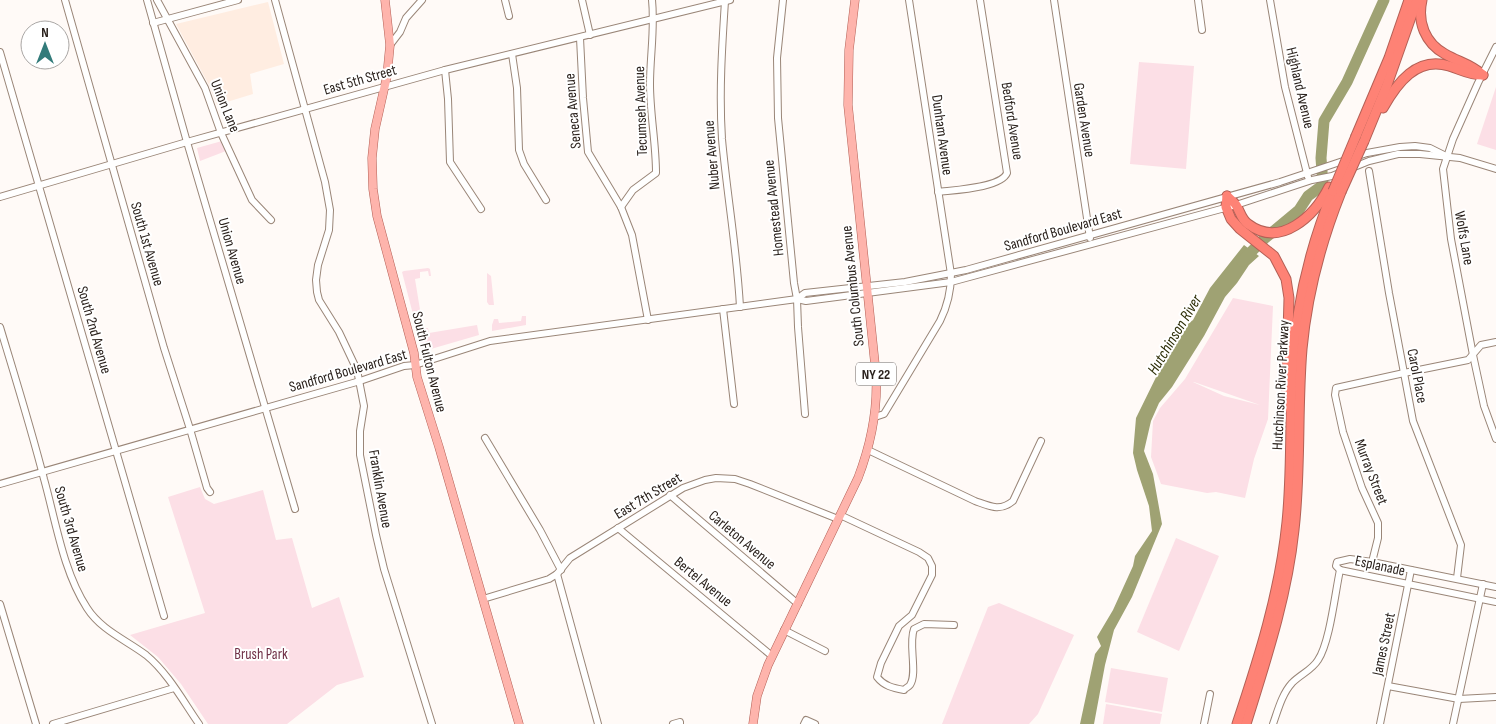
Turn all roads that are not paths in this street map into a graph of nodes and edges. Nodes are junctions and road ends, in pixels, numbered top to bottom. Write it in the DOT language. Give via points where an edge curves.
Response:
graph roads {
  1 [pos="65,0"];
  2 [pos="147,0"];
  3 [pos="157,0"];
  4 [pos="238,0"];
  5 [pos="275,0"];
  6 [pos="385,0"];
  7 [pos="422,0"];
  8 [pos="505,0"];
  9 [pos="582,0"];
  10 [pos="652,0"];
  11 [pos="783,0"];
  12 [pos="856,0"];
  13 [pos="909,0"];
  14 [pos="980,0"];
  15 [pos="1054,0"];
  16 [pos="1198,0"];
  17 [pos="1270,0"];
  18 [pos="1409,0"];
  19 [pos="1417,0"];
  20 [pos="1422,0"];
  21 [pos="723,1"];
  22 [pos="509,16"];
  23 [pos="168,19"];
  24 [pos="653,19"];
  25 [pos="153,23"];
  26 [pos="1202,30"];
  27 [pos="590,35"];
  28 [pos="580,38"];
  29 [pos="390,44"];
  30 [pos="1496,47"];
  31 [pos="0,52"];
  32 [pos="512,54"];
  33 [pos="445,70"];
  34 [pos="1483,75"];
  35 [pos="384,86"];
  36 [pos="305,109"];
  37 [pos="1369,129"];
  38 [pos="222,133"];
  39 [pos="1360,139"];
  40 [pos="187,142"];
  41 [pos="1448,156"];
  42 [pos="112,164"];
  43 [pos="1496,169"];
  44 [pos="1369,172"];
  45 [pos="1309,173"];
  46 [pos="1311,181"];
  47 [pos="39,186"];
  48 [pos="1335,190"];
  49 [pos="938,192"];
  50 [pos="1227,196"];
  51 [pos="0,197"];
  52 [pos="546,200"];
  53 [pos="1236,205"];
  54 [pos="621,207"];
  55 [pos="1226,207"];
  56 [pos="481,210"];
  57 [pos="271,220"];
  58 [pos="1246,228"];
  59 [pos="1090,240"];
  60 [pos="951,274"];
  61 [pos="951,282"];
  62 [pos="868,290"];
  63 [pos="798,299"];
  64 [pos="740,307"];
  65 [pos="723,309"];
  66 [pos="648,320"];
  67 [pos="0,326"];
  68 [pos="1496,342"];
  69 [pos="1473,355"];
  70 [pos="415,365"];
  71 [pos="1404,372"];
  72 [pos="360,381"];
  73 [pos="734,404"];
  74 [pos="265,408"];
  75 [pos="805,414"];
  76 [pos="875,417"];
  77 [pos="1493,424"];
  78 [pos="190,429"];
  79 [pos="485,438"];
  80 [pos="1496,439"];
  81 [pos="1042,441"];
  82 [pos="116,450"];
  83 [pos="868,450"];
  84 [pos="42,472"];
  85 [pos="1290,479"];
  86 [pos="0,484"];
  87 [pos="210,492"];
  88 [pos="670,495"];
  89 [pos="295,509"];
  90 [pos="839,517"];
  91 [pos="618,528"];
  92 [pos="1372,562"];
  93 [pos="1340,570"];
  94 [pos="1412,570"];
  95 [pos="559,572"];
  96 [pos="1457,578"];
  97 [pos="1409,584"];
  98 [pos="1483,584"];
  99 [pos="1496,586"];
  100 [pos="483,599"];
  101 [pos="1480,599"];
  102 [pos="1496,602"];
  103 [pos="0,604"];
  104 [pos="798,604"];
  105 [pos="164,616"];
  106 [pos="954,625"];
  107 [pos="784,630"];
  108 [pos="825,651"];
  109 [pos="772,656"];
  110 [pos="1388,686"];
  111 [pos="174,688"];
  112 [pos="1210,694"];
  113 [pos="1496,697"];
  114 [pos="1459,699"];
  115 [pos="36,724"];
  116 [pos="53,724"];
  117 [pos="199,724"];
  118 [pos="432,724"];
  119 [pos="519,724"];
  120 [pos="598,724"];
  121 [pos="753,724"];
  122 [pos="804,724"];
  123 [pos="815,724"];
  124 [pos="1204,724"];
  125 [pos="1237,724"];
  126 [pos="1246,724"];
  127 [pos="1273,724"];
  128 [pos="1380,724"];
  129 [pos="1454,724"];
  1 -- 42 [label="street, South 1st Avenue"];
  2 -- 25 [label="street, Union Avenue"];
  3 -- 23 [label="street, Union Lane"];
  4 -- 23 [label="street"];
  5 -- 36 [label="street, Franklin Avenue"];
  6 -- 29 [label="main road, South Fulton Avenue"];
  7 -- 29 [label="street"];
  8 -- 22 [label="street"];
  9 -- 27 [label="street"];
  10 -- 24 [label="street, Tecumseh Avenue"];
  11 -- 63 [label="street, Homestead Avenue" via="776,58 778,118"];
  12 -- 62 [label="main road, South Columbus Avenue / NY 22" via="849,50 848,105"];
  13 -- 49 [label="street, Dunham Avenue"];
  14 -- 49 [label="street, Bedford Avenue" via="1007,173 992,184"];
  15 -- 59 [label="street, Garden Avenue"];
  16 -- 26 [label="street"];
  17 -- 45 [label="street, Highland Avenue" via="1285,87"];
  18 -- 39 [label="highway, Hutchinson River Parkway"];
  19 -- 37 [label="highway, Hutchinson River Parkway"];
  20 -- 34 [label="highway" via="1422,23 1432,43 1443,53 1474,67"];
  21 -- 24 [label="street, East 5th Street"];
  21 -- 64 [label="street, Nuber Avenue" via="722,140"];
  23 -- 25 [label="street"];
  23 -- 38 [label="street, Union Lane" via="204,88"];
  24 -- 27 [label="street, East 5th Street"];
  24 -- 54 [label="street, Tecumseh Avenue" via="650,84 656,173 634,190"];
  25 -- 40 [label="street, Union Avenue"];
  27 -- 28 [label="street, East 5th Street"];
  28 -- 32 [label="street, East 5th Street"];
  28 -- 54 [label="street, Seneca Avenue" via="588,152"];
  29 -- 35 [label="main road, South Fulton Avenue"];
  30 -- 34 [label="street, Wolfs Lane"];
  31 -- 47 [label="street, South 2nd Avenue"];
  32 -- 33 [label="street, East 5th Street"];
  32 -- 52 [label="street" via="517,88 518,143 524,164"];
  33 -- 35 [label="street, East 5th Street"];
  33 -- 56 [label="street" via="451,167"];
  34 -- 37 [label="highway" via="1471,75 1442,64 1419,67 1399,82"];
  34 -- 41 [label="street, Wolfs Lane"];
  35 -- 36 [label="street, East 5th Street"];
  35 -- 70 [label="main road, South Fulton Avenue" via="373,145 373,189"];
  36 -- 38 [label="street, East 5th Street"];
  36 -- 72 [label="street, Franklin Avenue" via="326,182 330,210 329,230 318,265 317,292 358,370"];
  37 -- 39 [label="highway, Hutchinson River Parkway"];
  38 -- 40 [label="street, East 5th Street"];
  38 -- 57 [label="street, Union Lane" via="252,200"];
  39 -- 48 [label="highway, Hutchinson River Parkway, bridge"];
  39 -- 48 [label="highway, bridge" via="1342,158"];
  40 -- 42 [label="street, East 5th Street"];
  40 -- 74 [label="street, Union Avenue"];
  41 -- 43 [label="street"];
  41 -- 45 [label="street, Sandford Boulevard East" via="1430,148 1400,147 1367,153"];
  41 -- 46 [label="street, Sandford Boulevard East" via="1398,154"];
  41 -- 69 [label="street, Wolfs Lane" via="1443,169 1444,196"];
  42 -- 47 [label="street, East 5th Street"];
  42 -- 78 [label="street, South 1st Avenue"];
  44 -- 71 [label="street, Carol Place"];
  45 -- 46 [label="street, Highland Avenue"];
  45 -- 50 [label="street, Sandford Boulevard East"];
  46 -- 53 [label="street, Sandford Boulevard East"];
  47 -- 51 [label="street, East 5th Street"];
  47 -- 82 [label="street, South 2nd Avenue"];
  48 -- 58 [label="highway" via="1312,214 1291,228 1270,232"];
  48 -- 85 [label="highway, Hutchinson River Parkway" via="1314,242 1298,312 1292,370"];
  48 -- 126 [label="highway, Hutchinson River Parkway" via="1304,327 1297,499 1287,579"];
  49 -- 60 [label="street, Dunham Avenue"];
  50 -- 53 [label="highway"];
  50 -- 55 [label="highway"];
  50 -- 59 [label="street, Sandford Boulevard East"];
  53 -- 55 [label="street, Sandford Boulevard East"];
  53 -- 58 [label="highway"];
  54 -- 66 [label="street, Seneca Avenue" via="632,235"];
  55 -- 58 [label="highway" via="1230,217"];
  55 -- 59 [label="street, Sandford Boulevard East"];
  58 -- 85 [label="highway" via="1276,259 1289,291 1285,387 1286,452"];
  59 -- 60 [label="street, Sandford Boulevard East"];
  59 -- 61 [label="street, Sandford Boulevard East"];
  60 -- 61 [label="street, Dunham Avenue"];
  60 -- 62 [label="street, Sandford Boulevard East"];
  61 -- 62 [label="street, Sandford Boulevard East"];
  61 -- 76 [label="street, Dunham Avenue" via="940,321 884,414"];
  62 -- 63 [label="street, Sandford Boulevard East" via="805,293"];
  62 -- 76 [label="main road, South Columbus Avenue / NY 22" via="877,381"];
  63 -- 64 [label="street, Sandford Boulevard East"];
  63 -- 75 [label="street, Homestead Avenue"];
  64 -- 65 [label="street, Sandford Boulevard East"];
  65 -- 66 [label="street, Sandford Boulevard East"];
  65 -- 73 [label="street"];
  66 -- 70 [label="street, Sandford Boulevard East" via="490,342"];
  67 -- 84 [label="street, South 3rd Avenue"];
  68 -- 69 [label="street" via="1481,345"];
  69 -- 71 [label="street" via="1468,360"];
  69 -- 77 [label="street, Wolfs Lane" via="1484,406"];
  70 -- 72 [label="street, Sandford Boulevard East"];
  70 -- 100 [label="main road, South Fulton Avenue"];
  71 -- 92 [label="street, Murray Street" via="1339,386 1335,391 1343,432 1378,523"];
  71 -- 96 [label="street, Carol Place" via="1414,421 1461,545"];
  72 -- 74 [label="street, Sandford Boulevard East"];
  72 -- 118 [label="street, Franklin Avenue" via="364,406 360,455 376,535"];
  74 -- 78 [label="street, Sandford Boulevard East"];
  74 -- 89 [label="street, Union Avenue"];
  76 -- 83 [label="main road, South Columbus Avenue / NY 22"];
  77 -- 80 [label="street, Wolfs Lane"];
  78 -- 82 [label="street, Sandford Boulevard East"];
  78 -- 87 [label="street, South 1st Avenue"];
  79 -- 95 [label="street" via="540,530"];
  81 -- 83 [label="street" via="1013,501 1001,508 975,501"];
  82 -- 84 [label="street, Sandford Boulevard East"];
  82 -- 105 [label="street, South 2nd Avenue"];
  83 -- 90 [label="main road, South Columbus Avenue / NY 22"];
  84 -- 86 [label="street, Sandford Boulevard East"];
  84 -- 111 [label="street, South 3rd Avenue" via="68,567 88,609 102,626 147,656"];
  85 -- 125 [label="highway, Hutchinson River Parkway" via="1286,534 1274,601"];
  88 -- 90 [label="street, East 7th Street" via="705,480 735,479"];
  88 -- 91 [label="street, East 7th Street"];
  88 -- 104 [label="street, Carleton Avenue"];
  90 -- 104 [label="main road, South Columbus Avenue / NY 22"];
  90 -- 106 [label="street, East 7th Street" via="919,552 928,558 932,566 932,574 912,615 899,626 881,663 877,677 882,683 904,690 910,685 914,629 924,624"];
  91 -- 95 [label="street, East 7th Street" via="570,558"];
  91 -- 109 [label="street, Bertel Avenue"];
  92 -- 93 [label="street, Esplanade" via="1342,560 1336,566"];
  92 -- 94 [label="street, Esplanade"];
  93 -- 97 [label="street, Esplanade"];
  93 -- 127 [label="street" via="1324,649 1312,667 1286,691"];
  94 -- 96 [label="street, Esplanade"];
  94 -- 97 [label="street, James Street"];
  95 -- 100 [label="street, East 7th Street" via="549,579"];
  95 -- 120 [label="street"];
  96 -- 98 [label="street, Esplanade"];
  97 -- 101 [label="street, Esplanade"];
  97 -- 110 [label="street, James Street"];
  98 -- 99 [label="street, Esplanade"];
  98 -- 101 [label="street"];
  100 -- 119 [label="main road, South Fulton Avenue"];
  101 -- 102 [label="street, Esplanade"];
  101 -- 114 [label="street"];
  103 -- 115 [label="street"];
  104 -- 107 [label="main road, South Columbus Avenue / NY 22"];
  107 -- 108 [label="street"];
  107 -- 109 [label="main road, South Columbus Avenue / NY 22"];
  109 -- 121 [label="main road, South Columbus Avenue / NY 22" via="757,696"];
  110 -- 114 [label="street"];
  110 -- 128 [label="street, James Street"];
  111 -- 116 [label="street"];
  111 -- 117 [label="street, South 3rd Avenue"];
  112 -- 124 [label="street"];
  113 -- 114 [label="street"];
  114 -- 129 [label="street"];
  122 -- 123 [label="street" via="806,720"];
}
